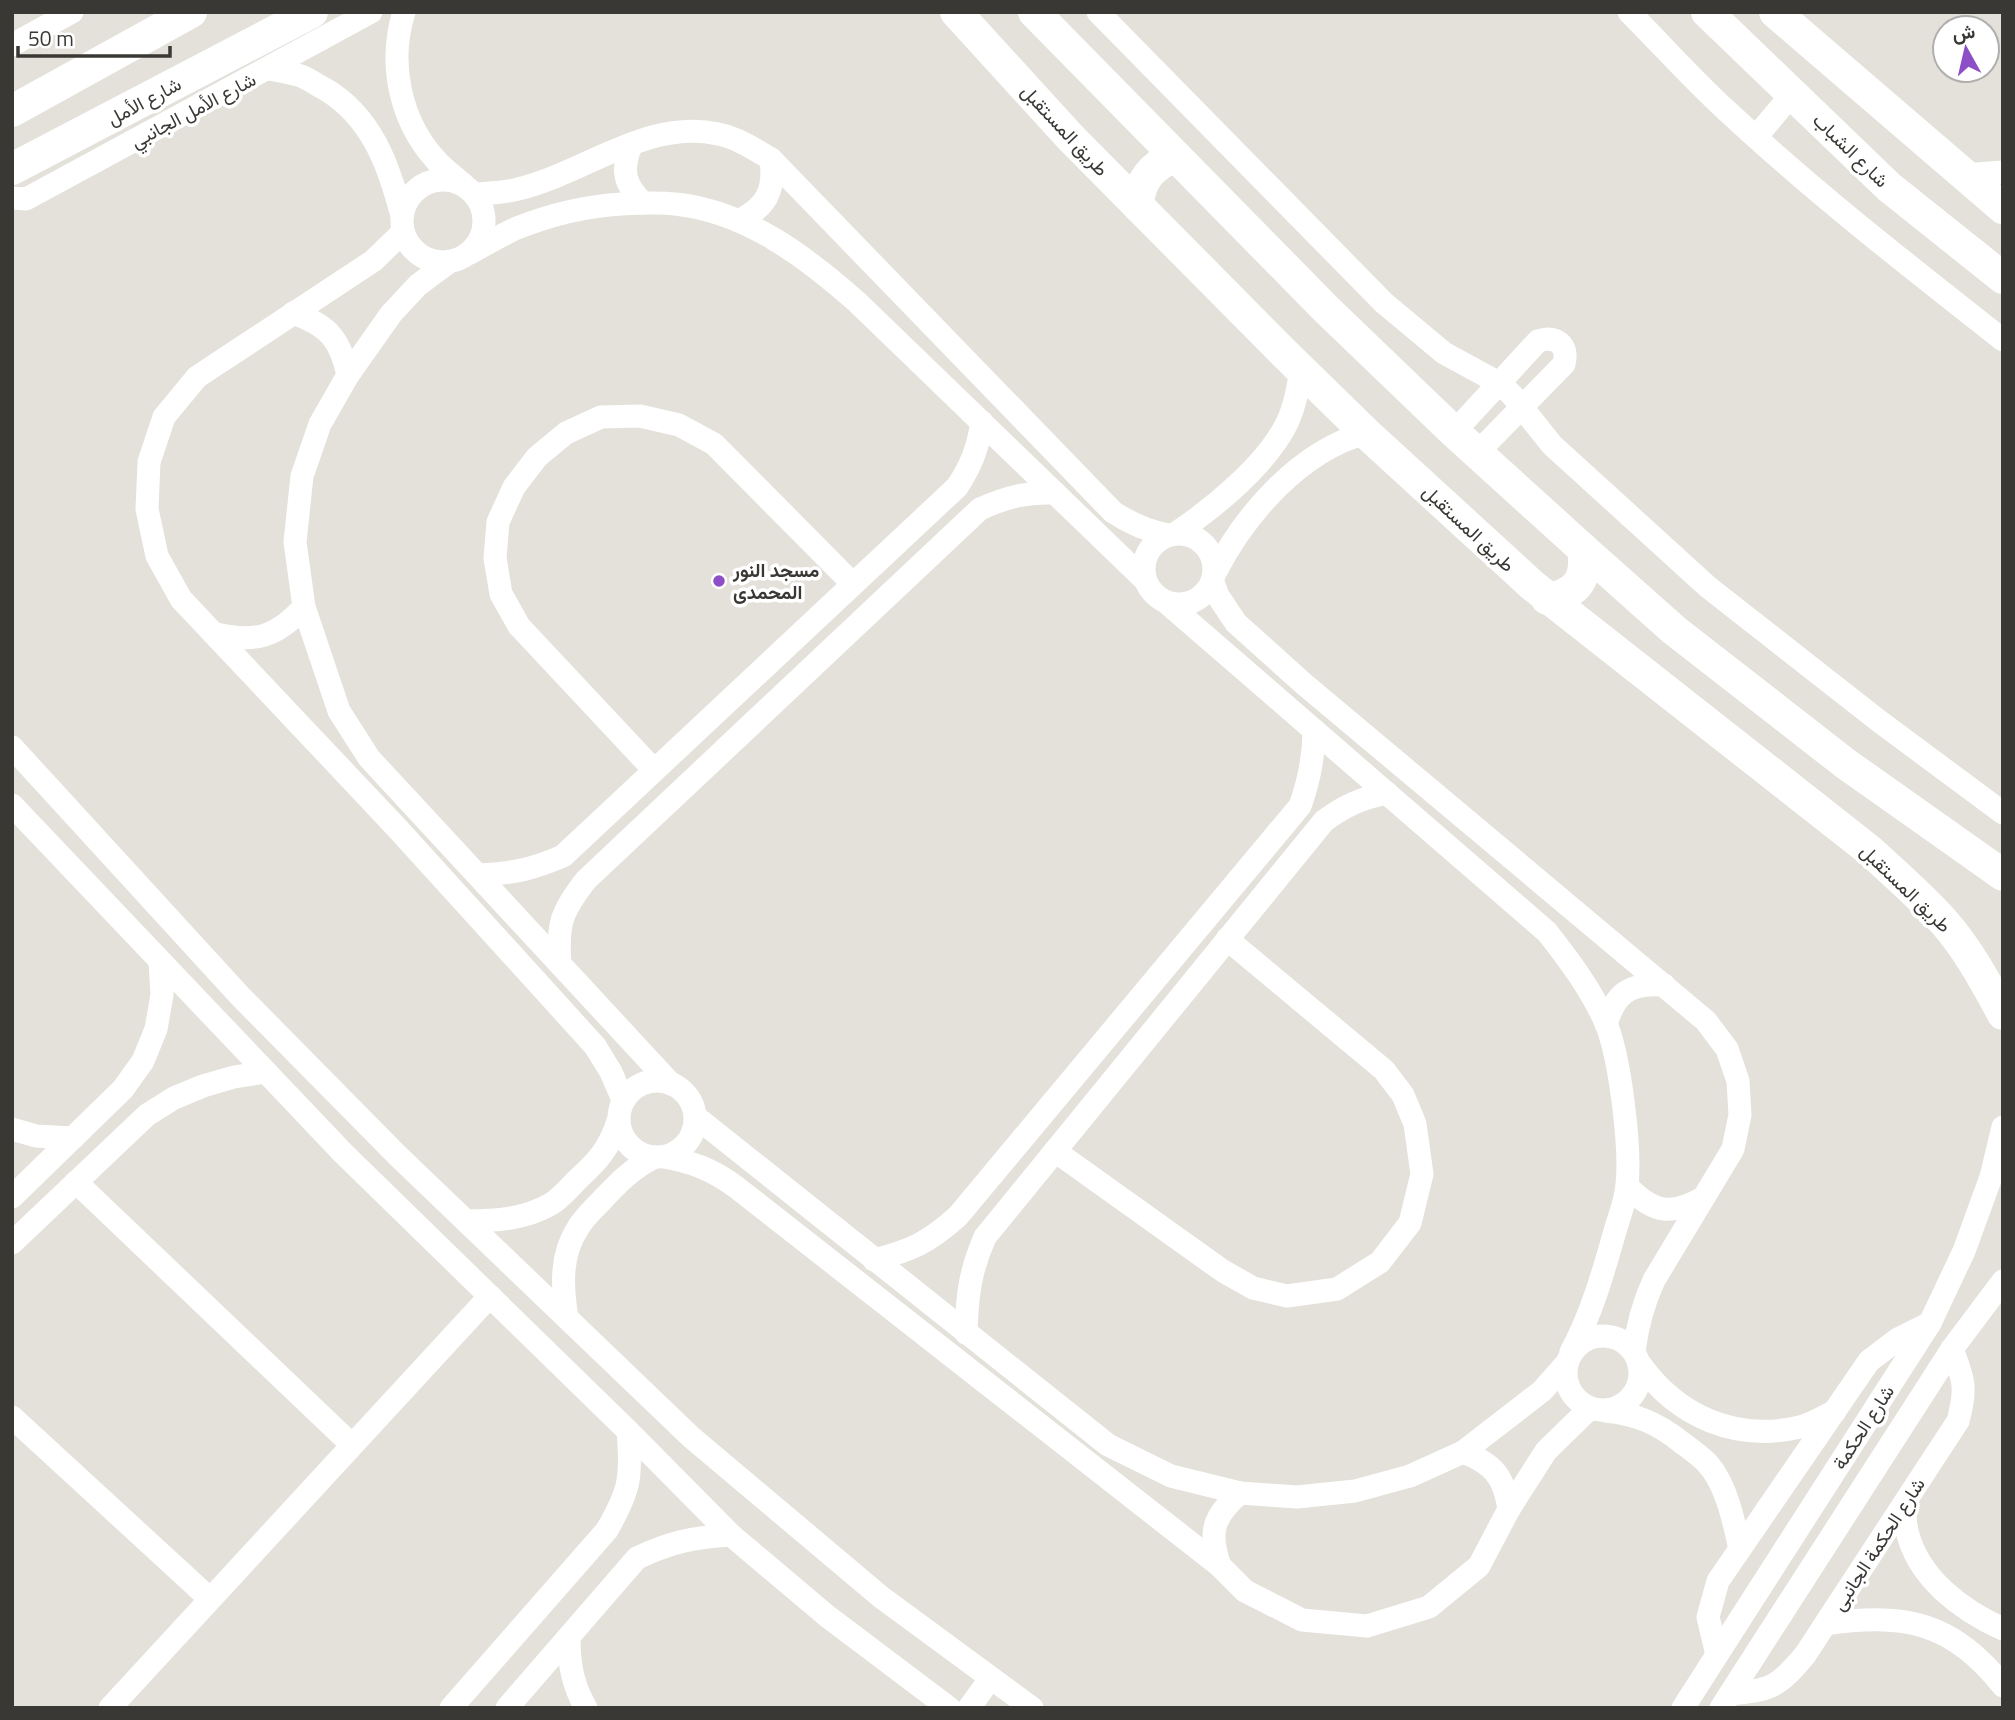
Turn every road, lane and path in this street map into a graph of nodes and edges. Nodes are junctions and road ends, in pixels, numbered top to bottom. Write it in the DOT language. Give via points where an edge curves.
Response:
graph roads {
  1 [pos="72,12"];
  2 [pos="191,12"];
  3 [pos="312,12"];
  4 [pos="371,12"];
  5 [pos="404,12"];
  6 [pos="956,12"];
  7 [pos="1034,12"];
  8 [pos="1098,12"];
  9 [pos="1629,12"];
  10 [pos="1707,12"];
  11 [pos="1775,12"];
  12 [pos="12,45"];
  13 [pos="269,69"];
  14 [pos="1793,94"];
  15 [pos="12,111"];
  16 [pos="1756,137"];
  17 [pos="631,145"];
  18 [pos="1175,156"];
  19 [pos="771,159"];
  20 [pos="12,169"];
  21 [pos="2003,172"];
  22 [pos="1963,175"];
  23 [pos="469,189"];
  24 [pos="12,198"];
  25 [pos="643,203"];
  26 [pos="1138,206"];
  27 [pos="2003,208"];
  28 [pos="739,222"];
  29 [pos="403,224"];
  30 [pos="459,258"];
  31 [pos="2003,278"];
  32 [pos="293,313"];
  33 [pos="2003,341"];
  34 [pos="1301,370"];
  35 [pos="348,375"];
  36 [pos="1499,383"];
  37 [pos="1522,407"];
  38 [pos="982,422"];
  39 [pos="1454,432"];
  40 [pos="1366,433"];
  41 [pos="1477,453"];
  42 [pos="1055,493"];
  43 [pos="1172,534"];
  44 [pos="1583,549"];
  45 [pos="1214,577"];
  46 [pos="1144,580"];
  47 [pos="853,584"];
  48 [pos="1547,599"];
  49 [pos="1166,602"];
  50 [pos="304,607"];
  51 [pos="216,635"];
  52 [pos="737,693"];
  53 [pos="760,716"];
  54 [pos="1314,730"];
  55 [pos="17,762"];
  56 [pos="654,770"];
  57 [pos="1387,793"];
  58 [pos="12,805"];
  59 [pos="2003,813"];
  60 [pos="478,875"];
  61 [pos="2003,875"];
  62 [pos="1227,939"];
  63 [pos="160,961"];
  64 [pos="560,964"];
  65 [pos="1664,985"];
  66 [pos="2003,1014"];
  67 [pos="1606,1024"];
  68 [pos="1113,1029"];
  69 [pos="1138,1049"];
  70 [pos="266,1072"];
  71 [pos="671,1084"];
  72 [pos="620,1111"];
  73 [pos="696,1117"];
  74 [pos="2003,1127"];
  75 [pos="12,1129"];
  76 [pos="73,1138"];
  77 [pos="1055,1151"];
  78 [pos="397,1154"];
  79 [pos="659,1158"];
  80 [pos="1997,1177"];
  81 [pos="371,1181"];
  82 [pos="76,1182"];
  83 [pos="1627,1186"];
  84 [pos="981,1188"];
  85 [pos="12,1197"];
  86 [pos="1703,1198"];
  87 [pos="1008,1209"];
  88 [pos="467,1222"];
  89 [pos="12,1243"];
  90 [pos="874,1259"];
  91 [pos="2003,1281"];
  92 [pos="490,1296"];
  93 [pos="567,1318"];
  94 [pos="1930,1323"];
  95 [pos="966,1333"];
  96 [pos="1952,1349"];
  97 [pos="1569,1358"];
  98 [pos="1637,1358"];
  99 [pos="1596,1409"];
  100 [pos="1835,1411"];
  101 [pos="12,1416"];
  102 [pos="628,1431"];
  103 [pos="352,1446"];
  104 [pos="1463,1452"];
  105 [pos="1240,1493"];
  106 [pos="1904,1504"];
  107 [pos="1509,1509"];
  108 [pos="731,1535"];
  109 [pos="1740,1549"];
  110 [pos="1220,1566"];
  111 [pos="210,1599"];
  112 [pos="1826,1624"];
  113 [pos="2003,1629"];
  114 [pos="569,1637"];
  115 [pos="1717,1655"];
  116 [pos="990,1679"];
  117 [pos="2003,1686"];
  118 [pos="1726,1701"];
  119 [pos="110,1708"];
  120 [pos="451,1708"];
  121 [pos="507,1708"];
  122 [pos="586,1708"];
  123 [pos="948,1708"];
  124 [pos="969,1708"];
  125 [pos="1032,1708"];
  126 [pos="1683,1708"];
  1 -- 12 [label="street"];
  2 -- 15 [label="main road"];
  3 -- 20 [label="main road, شارع الأمل"];
  4 -- 13 [label="street, شارع الأمل الجانبي"];
  5 -- 23 [label="street" via="397,60 401,98 414,132 436,161"];
  6 -- 26 [label="main road, طريق المستقبل"];
  7 -- 18 [label="main road"];
  8 -- 36 [label="street" via="1384,303 1444,353"];
  9 -- 16 [label="street"];
  10 -- 14 [label="main road, شارع الشباب"];
  11 -- 22 [label="main road"];
  13 -- 24 [label="street, شارع الأمل الجانبي" via="26,200"];
  13 -- 29 [label="street" via="303,76 359,116 393,179"];
  14 -- 16 [label="street"];
  14 -- 31 [label="main road, شارع الشباب" via="1889,187"];
  16 -- 33 [label="street" via="1857,225"];
  17 -- 19 [label="street" via="688,131 718,134"];
  17 -- 23 [label="street" via="520,189"];
  17 -- 25 [label="street" via="625,177"];
  18 -- 26 [label="main road" via="1150,170"];
  18 -- 39 [label="main road"];
  19 -- 28 [label="street" via="774,178 768,197 756,212"];
  19 -- 43 [label="street" via="1113,513 1148,531"];
  21 -- 22 [label="street"];
  22 -- 27 [label="main road"];
  23 -- 29 [label="street" via="448,180 432,181 407,201"];
  23 -- 30 [label="street" via="483,209 485,225 480,241"];
  25 -- 28 [label="street" via="708,210"];
  25 -- 30 [label="street" via="569,212 517,228"];
  26 -- 34 [label="main road, طريق المستقبل"];
  28 -- 38 [label="street" via="821,270"];
  29 -- 30 [label="street" via="410,246 421,256 434,261"];
  29 -- 32 [label="street" via="373,261"];
  30 -- 35 [label="street" via="418,285 391,314"];
  32 -- 35 [label="street" via="314,320 331,335 343,354"];
  32 -- 51 [label="street" via="197,377 164,417 149,462 147,509 157,556 181,599"];
  34 -- 40 [label="main road, طريق المستقبل"];
  34 -- 43 [label="street" via="1297,395 1273,446 1204,515"];
  35 -- 50 [label="street" via="320,424 302,477 295,542"];
  36 -- 37 [label="street"];
  36 -- 37 [label="street" via="1538,341 1547,338 1563,346 1564,364"];
  36 -- 39 [label="street"];
  37 -- 41 [label="street"];
  37 -- 59 [label="street" via="1552,445 1708,587"];
  38 -- 42 [label="street"];
  38 -- 47 [label="street" via="970,467 957,487"];
  39 -- 41 [label="main road"];
  40 -- 45 [label="street" via="1342,440 1297,469 1231,542"];
  40 -- 48 [label="main road, طريق المستقبل"];
  41 -- 44 [label="main road"];
  42 -- 46 [label="street"];
  42 -- 53 [label="street" via="1029,492 980,509"];
  43 -- 45 [label="street" via="1192,535 1205,544 1213,557"];
  43 -- 46 [label="street" via="1156,541 1147,552"];
  44 -- 48 [label="main road" via="1582,578 1573,590"];
  44 -- 61 [label="main road" via="1674,629 1846,764"];
  45 -- 49 [label="street" via="1194,601"];
  45 -- 65 [label="street" via="1218,596 1236,623"];
  46 -- 49 [label="street" via="1153,594"];
  47 -- 52 [label="street"];
  47 -- 56 [label="street" via="714,444 679,425 640,416 601,417 566,433 537,457 513,487 498,522 495,558 502,594 519,626"];
  48 -- 66 [label="main road, طريق المستقبل" via="1878,858 1946,923"];
  49 -- 54 [label="street"];
  50 -- 51 [label="street" via="287,625 265,636 240,640"];
  50 -- 60 [label="street" via="340,711 369,758"];
  51 -- 72 [label="street" via="595,1045 611,1072"];
  52 -- 53 [label="street"];
  52 -- 56 [label="street"];
  53 -- 64 [label="street" via="586,880 567,904 558,933"];
  54 -- 57 [label="street"];
  54 -- 68 [label="street" via="1314,757 1300,806"];
  55 -- 78 [label="street"];
  56 -- 60 [label="street" via="563,856 526,870"];
  57 -- 62 [label="street" via="1342,807 1324,821"];
  57 -- 67 [label="street" via="1547,932 1590,991"];
  58 -- 63 [label="street"];
  60 -- 64 [label="street"];
  62 -- 69 [label="street"];
  62 -- 77 [label="street" via="1384,1070 1403,1096 1415,1124 1422,1174 1410,1223 1380,1262 1337,1289 1287,1296 1253,1288"];
  63 -- 70 [label="street"];
  63 -- 76 [label="street" via="162,995 156,1029 143,1061 124,1089"];
  64 -- 71 [label="street"];
  65 -- 67 [label="street" via="1644,984 1625,991 1612,1005"];
  65 -- 86 [label="street" via="1706,1021 1727,1049 1738,1081 1741,1115 1733,1149"];
  67 -- 83 [label="street" via="1626,1130"];
  68 -- 69 [label="street"];
  68 -- 84 [label="street"];
  69 -- 77 [label="street"];
  70 -- 81 [label="street"];
  70 -- 82 [label="street" via="234,1077 174,1098 147,1115"];
  71 -- 72 [label="street" via="644,1083 632,1090"];
  71 -- 73 [label="street" via="688,1097"];
  72 -- 79 [label="street" via="621,1135 629,1146"];
  72 -- 88 [label="street" via="612,1141 601,1157 553,1203 508,1219"];
  73 -- 79 [label="street" via="687,1143"];
  73 -- 90 [label="street"];
  74 -- 80 [label="street, شارع الحكمة"];
  75 -- 76 [label="street"];
  76 -- 85 [label="street"];
  77 -- 87 [label="street"];
  78 -- 81 [label="street"];
  78 -- 88 [label="street"];
  79 -- 93 [label="street" via="622,1178 578,1228 565,1257 562,1287"];
  79 -- 110 [label="street" via="715,1171"];
  80 -- 94 [label="street, شارع الحكمة"];
  81 -- 92 [label="street"];
  82 -- 89 [label="street"];
  82 -- 103 [label="street"];
  83 -- 86 [label="street" via="1642,1202 1662,1210 1684,1209"];
  83 -- 97 [label="street" via="1587,1324"];
  84 -- 87 [label="street"];
  84 -- 90 [label="street" via="934,1237 905,1252"];
  86 -- 98 [label="street" via="1644,1303 1637,1327"];
  87 -- 95 [label="street" via="985,1237 972,1267"];
  88 -- 93 [label="street"];
  90 -- 95 [label="street"];
  91 -- 96 [label="street, شارع الحكمة"];
  92 -- 102 [label="street"];
  92 -- 103 [label="street"];
  93 -- 116 [label="street" via="701,1446 881,1597"];
  94 -- 100 [label="street" via="1869,1361"];
  94 -- 115 [label="street, شارع الحكمة"];
  95 -- 105 [label="street" via="1108,1446 1171,1476"];
  96 -- 106 [label="street, شارع الحكمة الجانبى" via="1964,1381 1958,1421"];
  96 -- 118 [label="street, شارع الحكمة"];
  97 -- 98 [label="street" via="1581,1342 1610,1336 1624,1341"];
  97 -- 99 [label="street" via="1566,1378 1570,1391 1578,1401"];
  97 -- 104 [label="street" via="1542,1391"];
  98 -- 99 [label="street" via="1640,1377 1628,1401 1616,1408"];
  98 -- 100 [label="street" via="1651,1380 1681,1407 1734,1430 1769,1432 1803,1426"];
  99 -- 107 [label="street" via="1546,1451"];
  99 -- 109 [label="street" via="1644,1418 1708,1464 1723,1490"];
  100 -- 109 [label="street"];
  101 -- 111 [label="street"];
  102 -- 108 [label="street"];
  102 -- 120 [label="street" via="631,1468 624,1500 607,1530"];
  103 -- 111 [label="street"];
  104 -- 105 [label="street" via="1410,1476 1355,1491 1297,1497"];
  104 -- 107 [label="street" via="1496,1472"];
  105 -- 110 [label="street" via="1224,1507 1214,1525 1213,1546"];
  106 -- 112 [label="street, شارع الحكمة الجانبى"];
  106 -- 113 [label="street" via="1907,1531 1932,1580 1952,1599"];
  107 -- 110 [label="street" via="1479,1566 1429,1607 1367,1626 1303,1620 1245,1591"];
  108 -- 114 [label="street" via="699,1536 638,1558"];
  108 -- 123 [label="street"];
  109 -- 115 [label="street" via="1718,1581 1708,1617"];
  111 -- 119 [label="street"];
  112 -- 117 [label="street" via="1862,1618 1934,1628 1972,1652"];
  112 -- 118 [label="street, شارع الحكمة الجانبى" via="1788,1675 1766,1690"];
  114 -- 121 [label="street"];
  114 -- 122 [label="street" via="569,1665"];
  115 -- 126 [label="street, شارع الحكمة"];
  116 -- 124 [label="street"];
  116 -- 125 [label="street"];
}
